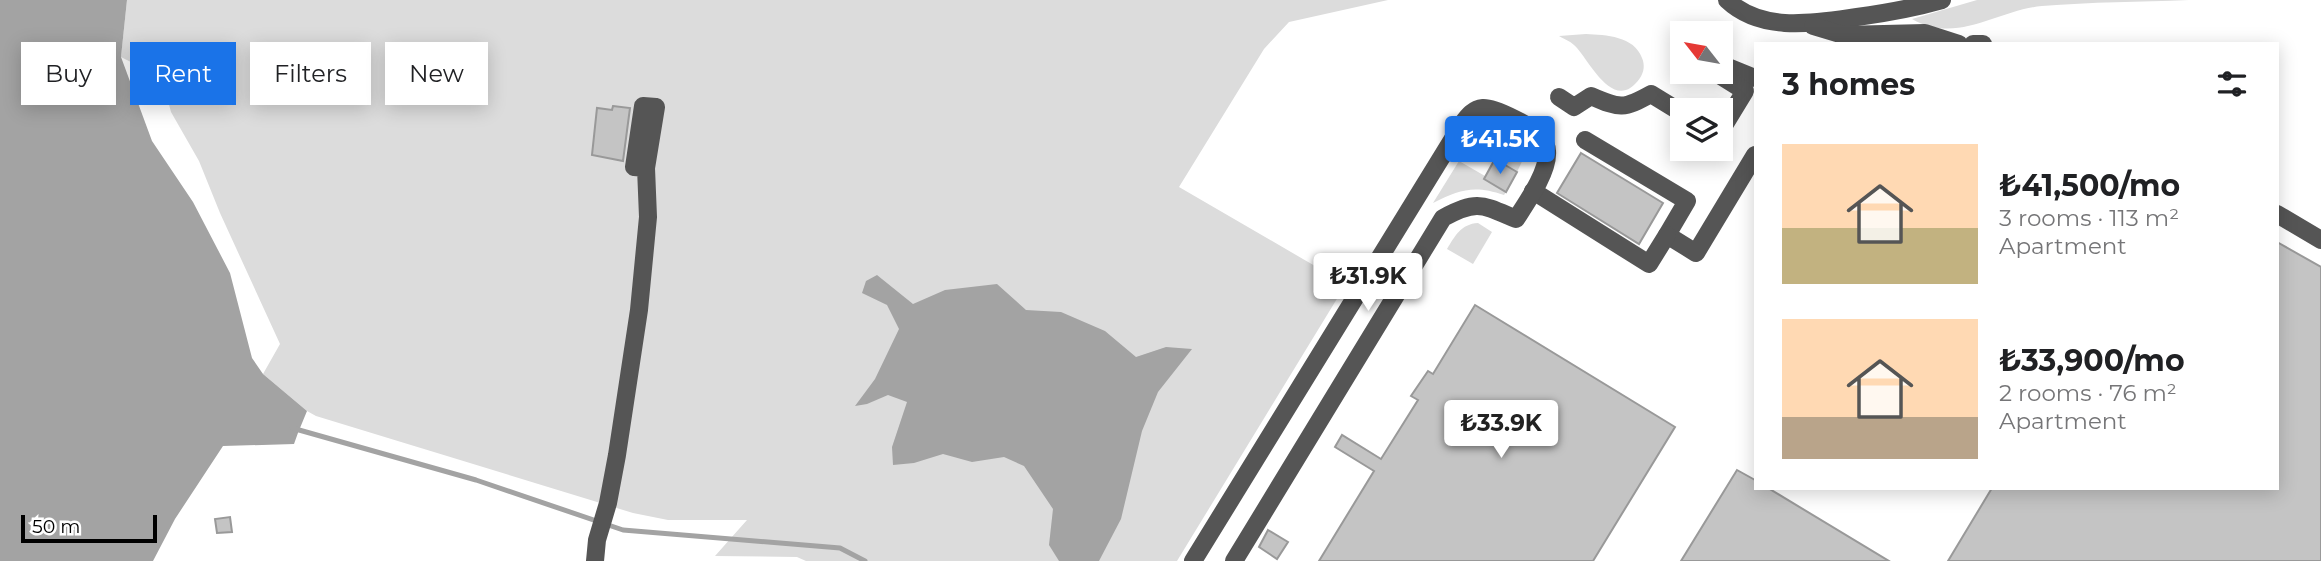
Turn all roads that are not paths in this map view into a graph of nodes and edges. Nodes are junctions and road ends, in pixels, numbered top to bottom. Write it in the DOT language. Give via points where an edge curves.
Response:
graph roads {
  1 [pos="1727,0"];
  2 [pos="1942,0"];
  3 [pos="1806,24"];
  4 [pos="1953,42"];
  5 [pos="1733,76"];
  6 [pos="1752,87"];
  7 [pos="1559,97"];
  8 [pos="1670,106"];
  9 [pos="1733,114"];
  10 [pos="1585,140"];
  11 [pos="1754,157"];
  12 [pos="646,168"];
  13 [pos="1533,191"];
  14 [pos="2279,215"];
  15 [pos="1667,235"];
  16 [pos="2321,240"];
  17 [pos="595,561"];
  18 [pos="1193,561"];
  19 [pos="1234,561"];
  1 -- 3 [label="street" via="1755,16 1783,24"];
  2 -- 3 [label="street" via="1912,9"];
  3 -- 4 [label="street" via="1843,36 1924,33"];
  5 -- 6 [label="street"];
  6 -- 9 [label="street"];
  7 -- 8 [label="street" via="1574,107 1591,96 1627,107 1651,94"];
  10 -- 15 [label="street" via="1687,201"];
  11 -- 15 [label="street" via="1696,253"];
  12 -- 17 [label="street" via="648,217 639,310 617,456"];
  13 -- 15 [label="street" via="1649,264"];
  13 -- 18 [label="street" via="1547,162 1541,136 1498,110 1473,111"];
  13 -- 19 [label="street" via="1516,219 1483,205 1463,207 1443,218"];
  14 -- 16 [label="street"];
}
